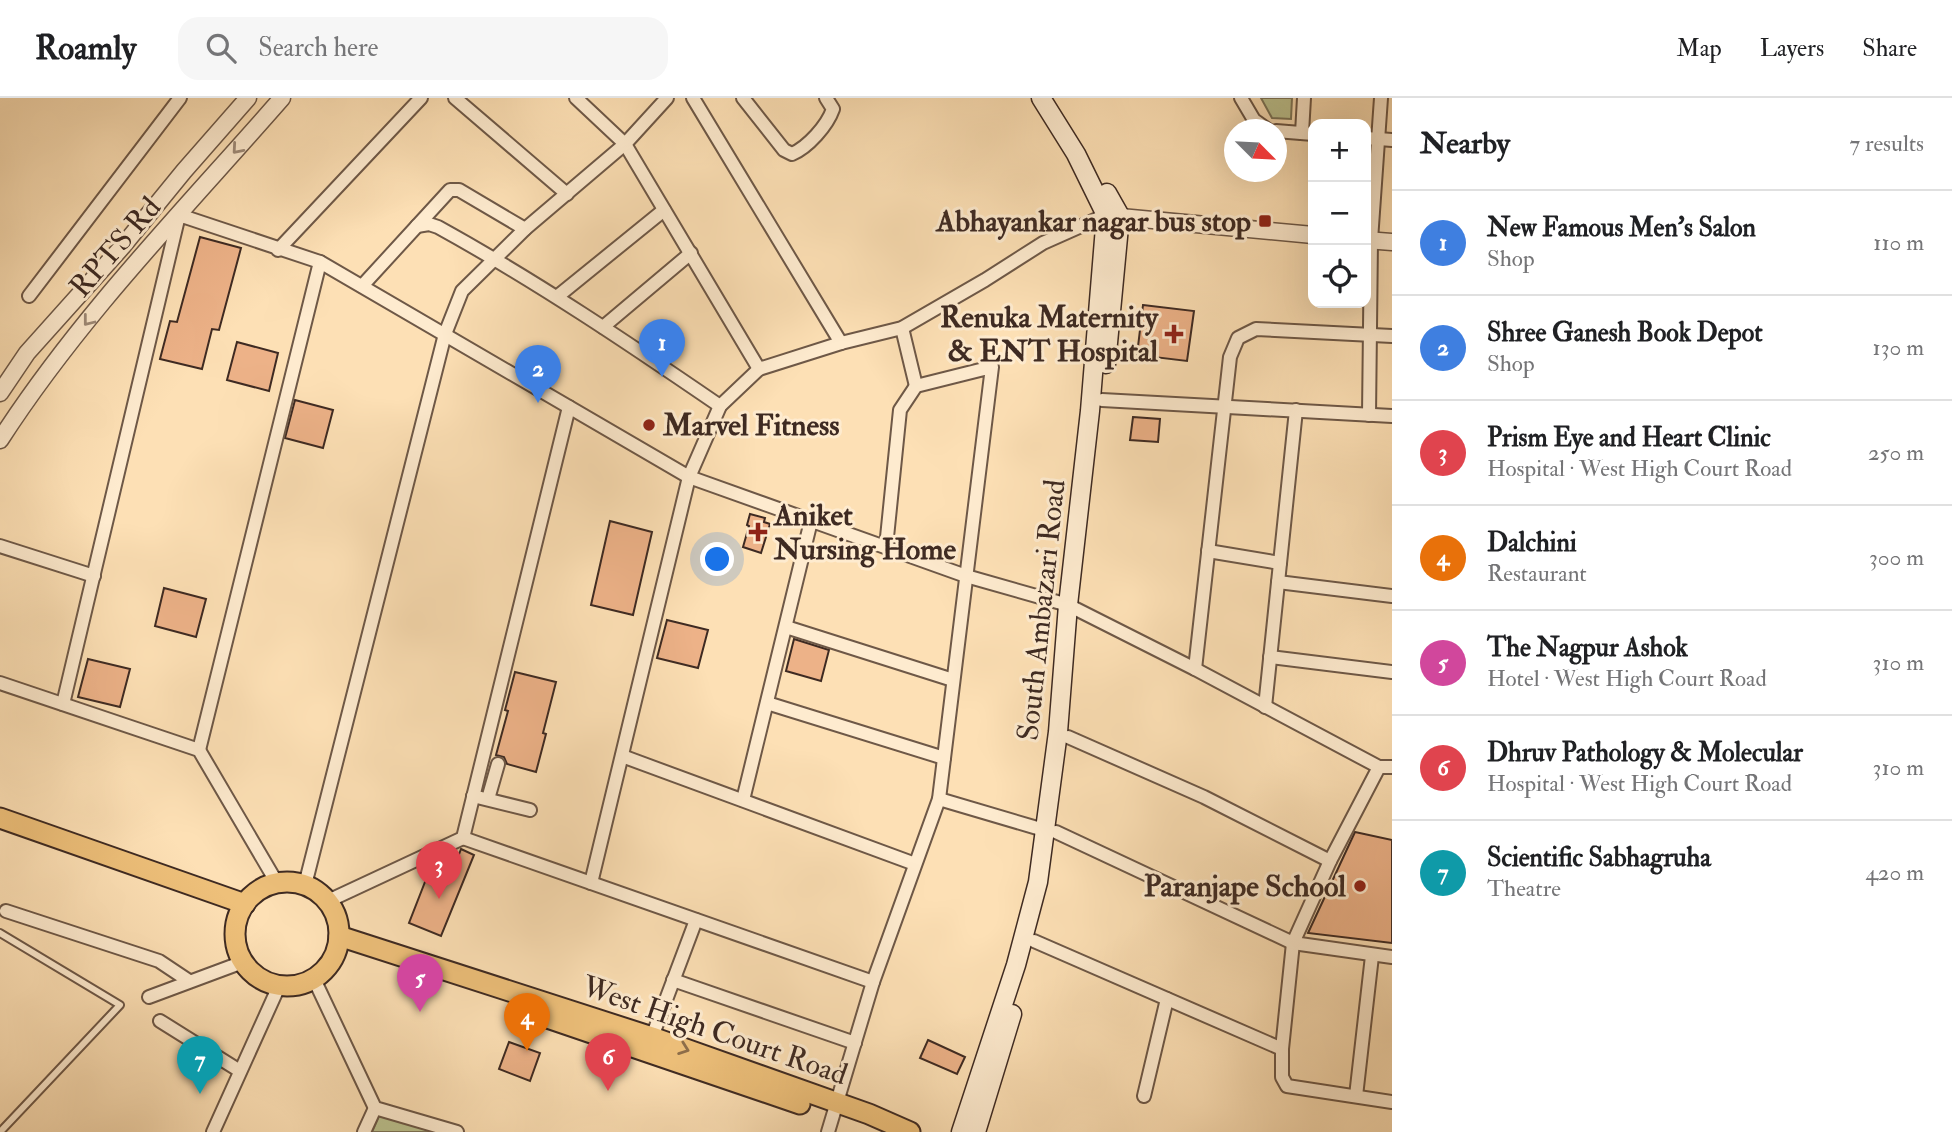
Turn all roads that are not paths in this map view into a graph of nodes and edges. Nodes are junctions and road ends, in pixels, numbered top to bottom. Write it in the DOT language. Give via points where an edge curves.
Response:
graph roads {
  1 [pos="180,98"];
  2 [pos="248,98"];
  3 [pos="282,98"];
  4 [pos="421,98"];
  5 [pos="455,98"];
  6 [pos="576,98"];
  7 [pos="667,98"];
  8 [pos="692,98"];
  9 [pos="743,98"];
  10 [pos="826,98"];
  11 [pos="1041,98"];
  12 [pos="1055,98"];
  13 [pos="1241,98"];
  14 [pos="1304,98"];
  15 [pos="1381,98"];
  16 [pos="1253,119"];
  17 [pos="1287,132"];
  18 [pos="1308,134"];
  19 [pos="1372,138"];
  20 [pos="1392,139"];
  21 [pos="625,144"];
  22 [pos="1370,182"];
  23 [pos="567,194"];
  24 [pos="664,210"];
  25 [pos="179,215"];
  26 [pos="1113,216"];
  27 [pos="417,226"];
  28 [pos="526,229"];
  29 [pos="1308,235"];
  30 [pos="1371,240"];
  31 [pos="1392,242"];
  32 [pos="1368,245"];
  33 [pos="278,250"];
  34 [pos="691,253"];
  35 [pos="494,258"];
  36 [pos="320,262"];
  37 [pos="362,286"];
  38 [pos="29,296"];
  39 [pos="558,296"];
  40 [pos="603,327"];
  41 [pos="902,328"];
  42 [pos="445,334"];
  43 [pos="1370,335"];
  44 [pos="1392,336"];
  45 [pos="841,343"];
  46 [pos="759,369"];
  47 [pos="916,386"];
  48 [pos="0,393"];
  49 [pos="1102,400"];
  50 [pos="720,406"];
  51 [pos="1226,406"];
  52 [pos="569,407"];
  53 [pos="1296,410"];
  54 [pos="1369,415"];
  55 [pos="1392,416"];
  56 [pos="0,440"];
  57 [pos="689,477"];
  58 [pos="811,521"];
  59 [pos="0,546"];
  60 [pos="886,547"];
  61 [pos="1208,551"];
  62 [pos="1280,563"];
  63 [pos="94,576"];
  64 [pos="966,576"];
  65 [pos="1278,582"];
  66 [pos="1392,596"];
  67 [pos="1073,608"];
  68 [pos="786,627"];
  69 [pos="1270,657"];
  70 [pos="1195,670"];
  71 [pos="1392,672"];
  72 [pos="953,680"];
  73 [pos="0,683"];
  74 [pos="767,703"];
  75 [pos="63,704"];
  76 [pos="1265,706"];
  77 [pos="1068,737"];
  78 [pos="199,750"];
  79 [pos="622,756"];
  80 [pos="944,758"];
  81 [pos="498,764"];
  82 [pos="1385,767"];
  83 [pos="473,796"];
  84 [pos="488,799"];
  85 [pos="939,799"];
  86 [pos="743,800"];
  87 [pos="530,810"];
  88 [pos="0,818"];
  89 [pos="0,830"];
  90 [pos="1050,831"];
  91 [pos="463,838"];
  92 [pos="1330,861"];
  93 [pos="915,864"];
  94 [pos="277,883"];
  95 [pos="591,883"];
  96 [pos="306,885"];
  97 [pos="328,901"];
  98 [pos="242,909"];
  99 [pos="6,911"];
  100 [pos="696,920"];
  101 [pos="0,933"];
  102 [pos="1034,941"];
  103 [pos="338,942"];
  104 [pos="1293,943"];
  105 [pos="1372,956"];
  106 [pos="1392,957"];
  107 [pos="243,962"];
  108 [pos="314,979"];
  109 [pos="673,980"];
  110 [pos="189,981"];
  111 [pos="873,982"];
  112 [pos="279,986"];
  113 [pos="149,997"];
  114 [pos="1167,999"];
  115 [pos="160,1021"];
  116 [pos="652,1037"];
  117 [pos="855,1043"];
  118 [pos="1282,1049"];
  119 [pos="240,1071"];
  120 [pos="1356,1096"];
  121 [pos="1144,1097"];
  122 [pos="1392,1102"];
  123 [pos="375,1108"];
  124 [pos="834,1117"];
  125 [pos="0,1132"];
  126 [pos="213,1132"];
  127 [pos="364,1132"];
  128 [pos="457,1132"];
  129 [pos="884,1132"];
  130 [pos="910,1132"];
  131 [pos="961,1132"];
  132 [pos="976,1132"];
  1 -- 38 [label="street"];
  2 -- 48 [label="street" via="27,353"];
  3 -- 25 [label="street, RPTS Rd, one-way"];
  4 -- 33 [label="street"];
  5 -- 23 [label="street"];
  6 -- 21 [label="street"];
  7 -- 21 [label="street"];
  8 -- 45 [label="street"];
  9 -- 10 [label="street" via="792,154 802,150 830,118 833,109"];
  11 -- 26 [label="main road"];
  12 -- 26 [label="main road"];
  13 -- 16 [label="street"];
  14 -- 18 [label="street"];
  15 -- 19 [label="street"];
  17 -- 18 [label="street"];
  19 -- 20 [label="street"];
  19 -- 22 [label="street"];
  21 -- 23 [label="street"];
  21 -- 24 [label="street"];
  23 -- 28 [label="street"];
  24 -- 34 [label="street"];
  24 -- 39 [label="street"];
  25 -- 33 [label="street"];
  25 -- 56 [label="street, RPTS Rd, one-way" via="92,315"];
  25 -- 63 [label="street"];
  26 -- 29 [label="street"];
  26 -- 41 [label="street" via="1043,243"];
  26 -- 49 [label="main road, South Ambazari Road"];
  26 -- 67 [label="main road, South Ambazari Road"];
  27 -- 28 [label="street" via="450,190"];
  27 -- 35 [label="street" via="438,227"];
  27 -- 37 [label="street"];
  28 -- 35 [label="street"];
  30 -- 31 [label="street"];
  32 -- 43 [label="street"];
  33 -- 36 [label="street"];
  34 -- 40 [label="street"];
  34 -- 46 [label="street"];
  35 -- 39 [label="street"];
  35 -- 42 [label="street" via="462,291"];
  36 -- 37 [label="street"];
  36 -- 78 [label="street"];
  37 -- 42 [label="street"];
  39 -- 40 [label="street"];
  40 -- 50 [label="street"];
  41 -- 45 [label="street"];
  41 -- 47 [label="street"];
  42 -- 52 [label="street"];
  42 -- 96 [label="street"];
  43 -- 44 [label="street"];
  43 -- 51 [label="street" via="1256,329 1238,338 1230,357"];
  43 -- 54 [label="street"];
  45 -- 46 [label="street"];
  46 -- 50 [label="street"];
  47 -- 60 [label="street" via="900,410"];
  47 -- 64 [label="street" via="992,367"];
  49 -- 51 [label="street"];
  49 -- 67 [label="main road, South Ambazari Road"];
  50 -- 57 [label="street"];
  51 -- 53 [label="street"];
  51 -- 61 [label="street"];
  52 -- 57 [label="street"];
  52 -- 83 [label="street"];
  53 -- 54 [label="street"];
  53 -- 62 [label="street"];
  54 -- 55 [label="street"];
  57 -- 58 [label="street"];
  57 -- 79 [label="street"];
  58 -- 60 [label="street"];
  58 -- 68 [label="street"];
  59 -- 63 [label="street"];
  60 -- 64 [label="street"];
  61 -- 62 [label="street"];
  61 -- 70 [label="street"];
  62 -- 65 [label="street"];
  63 -- 75 [label="street"];
  64 -- 67 [label="street"];
  64 -- 72 [label="street"];
  65 -- 66 [label="street"];
  65 -- 69 [label="street"];
  67 -- 70 [label="street"];
  67 -- 77 [label="main road, South Ambazari Road"];
  67 -- 90 [label="main road, South Ambazari Road"];
  68 -- 72 [label="street"];
  68 -- 74 [label="street"];
  69 -- 71 [label="street"];
  69 -- 76 [label="street"];
  70 -- 76 [label="street"];
  72 -- 80 [label="street"];
  73 -- 75 [label="street"];
  74 -- 80 [label="street"];
  74 -- 86 [label="street"];
  75 -- 78 [label="street"];
  76 -- 82 [label="street"];
  77 -- 90 [label="main road, South Ambazari Road"];
  77 -- 92 [label="street" via="1204,797"];
  78 -- 94 [label="street"];
  79 -- 86 [label="street"];
  79 -- 95 [label="street"];
  80 -- 85 [label="street"];
  81 -- 84 [label="street"];
  82 -- 92 [label="street"];
  83 -- 84 [label="street"];
  83 -- 91 [label="street"];
  84 -- 87 [label="street"];
  85 -- 90 [label="street"];
  85 -- 93 [label="street"];
  86 -- 93 [label="street"];
  88 -- 98 [label="main road"];
  89 -- 98 [label="main road"];
  90 -- 102 [label="main road, South Ambazari Road" via="1051,871"];
  90 -- 104 [label="street"];
  90 -- 131 [label="main road, South Ambazari Road" via="1027,928"];
  91 -- 95 [label="street"];
  91 -- 97 [label="street"];
  92 -- 104 [label="street"];
  93 -- 111 [label="street"];
  94 -- 96 [label="main road"];
  94 -- 98 [label="main road" via="254,894"];
  95 -- 100 [label="street"];
  96 -- 97 [label="main road"];
  97 -- 103 [label="main road"];
  98 -- 107 [label="main road" via="235,931"];
  99 -- 110 [label="street" via="159,961"];
  100 -- 109 [label="street"];
  100 -- 111 [label="street"];
  101 -- 125 [label="lane" via="120,1005"];
  102 -- 114 [label="street"];
  102 -- 132 [label="main road, South Ambazari Road"];
  103 -- 108 [label="main road" via="325,970"];
  103 -- 116 [label="main road, West High Court Road"];
  103 -- 124 [label="main road"];
  104 -- 105 [label="street"];
  104 -- 118 [label="street"];
  105 -- 106 [label="street"];
  105 -- 120 [label="street"];
  107 -- 110 [label="street"];
  107 -- 112 [label="main road" via="265,981"];
  108 -- 112 [label="main road"];
  108 -- 123 [label="street"];
  109 -- 116 [label="street"];
  109 -- 117 [label="street"];
  110 -- 113 [label="street"];
  111 -- 117 [label="street"];
  112 -- 119 [label="street"];
  114 -- 118 [label="street"];
  114 -- 121 [label="street"];
  115 -- 119 [label="street"];
  116 -- 124 [label="main road, West High Court Road, one-way"];
  117 -- 124 [label="street"];
  118 -- 120 [label="street" via="1282,1077 1287,1086"];
  119 -- 126 [label="street"];
  120 -- 122 [label="street"];
  123 -- 127 [label="street"];
  123 -- 128 [label="street"];
  124 -- 129 [label="main road"];
  124 -- 130 [label="main road, West High Court Road" via="869,1114"];
}
